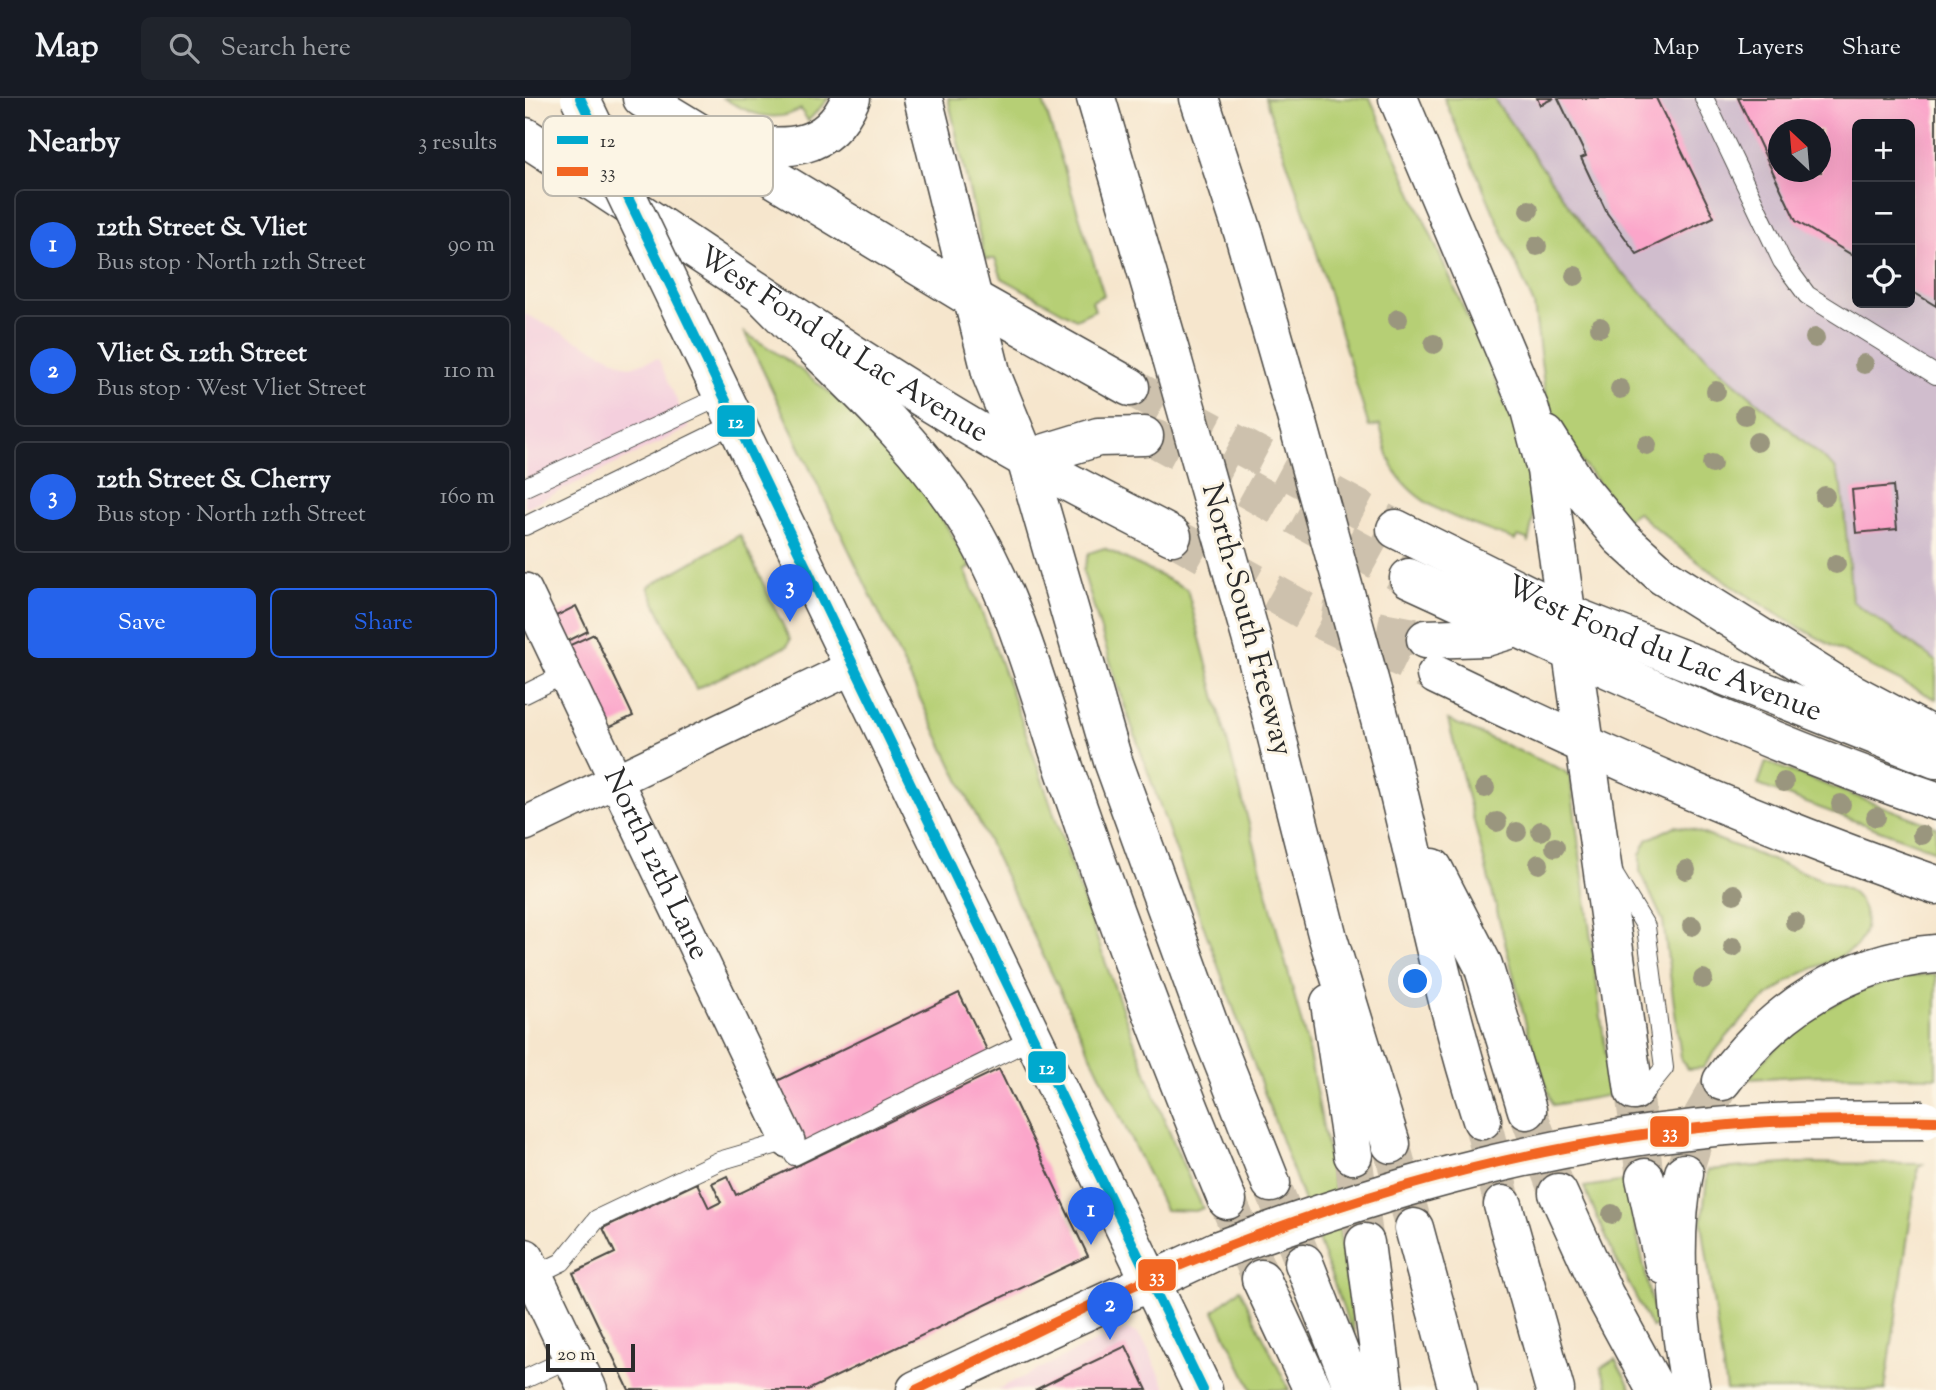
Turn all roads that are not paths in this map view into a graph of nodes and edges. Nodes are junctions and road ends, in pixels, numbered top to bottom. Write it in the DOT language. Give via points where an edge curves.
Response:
graph roads {
  1 [pos="580,98"];
  2 [pos="642,98"];
  3 [pos="852,98"];
  4 [pos="923,98"];
  5 [pos="1096,98"];
  6 [pos="1199,98"];
  7 [pos="1398,98"];
  8 [pos="1704,98"];
  9 [pos="589,116"];
  10 [pos="673,116"];
  11 [pos="525,137"];
  12 [pos="773,146"];
  13 [pos="543,149"];
  14 [pos="773,177"];
  15 [pos="613,196"];
  16 [pos="627,196"];
  17 [pos="764,298"];
  18 [pos="973,299"];
  19 [pos="1936,375"];
  20 [pos="1130,387"];
  21 [pos="729,409"];
  22 [pos="1530,410"];
  23 [pos="1144,436"];
  24 [pos="1026,459"];
  25 [pos="525,487"];
  26 [pos="525,526"];
  27 [pos="1397,529"];
  28 [pos="1172,536"];
  29 [pos="1409,578"];
  30 [pos="525,590"];
  31 [pos="1565,613"];
  32 [pos="1520,628"];
  33 [pos="1426,639"];
  34 [pos="1573,654"];
  35 [pos="853,667"];
  36 [pos="563,675"];
  37 [pos="1436,675"];
  38 [pos="525,694"];
  39 [pos="1936,738"];
  40 [pos="1587,748"];
  41 [pos="1936,759"];
  42 [pos="615,782"];
  43 [pos="1936,801"];
  44 [pos="1407,816"];
  45 [pos="525,824"];
  46 [pos="1936,885"];
  47 [pos="1328,938"];
  48 [pos="1936,954"];
  49 [pos="1032,1040"];
  50 [pos="1722,1081"];
  51 [pos="1640,1091"];
  52 [pos="1527,1110"];
  53 [pos="1482,1120"];
  54 [pos="1930,1120"];
  55 [pos="787,1141"];
  56 [pos="1391,1143"];
  57 [pos="1353,1155"];
  58 [pos="1684,1173"];
  59 [pos="1645,1178"];
  60 [pos="1271,1183"];
  61 [pos="1558,1193"];
  62 [pos="1227,1200"];
  63 [pos="1503,1205"];
  64 [pos="1414,1228"];
  65 [pos="1365,1243"];
  66 [pos="1304,1263"];
  67 [pos="529,1267"];
  68 [pos="1261,1279"];
  69 [pos="1149,1281"];
  70 [pos="1681,1321"];
  71 [pos="580,1373"];
  72 [pos="525,1379"];
  73 [pos="916,1390"];
  74 [pos="1203,1390"];
  75 [pos="1313,1390"];
  76 [pos="1354,1390"];
  77 [pos="1384,1390"];
  78 [pos="1458,1390"];
  79 [pos="1555,1390"];
  80 [pos="1656,1390"];
  81 [pos="1691,1390"];
  1 -- 9 [label="main road, bridge"];
  2 -- 10 [label="main road"];
  3 -- 12 [label="main road" via="830,131 811,142"];
  4 -- 18 [label="main road"];
  5 -- 47 [label="main road, North-South Freeway, bridge" via="1255,651"];
  6 -- 44 [label="main road, bridge" via="1245,238"];
  7 -- 22 [label="main road"];
  8 -- 19 [label="lane" via="1782,261 1807,295"];
  11 -- 13 [label="main road, West Fond du Lac Avenue"];
  14 -- 18 [label="main road"];
  15 -- 17 [label="main road, West Fond du Lac Avenue"];
  16 -- 21 [label="main road, bridge"];
  17 -- 24 [label="main road, West Fond du Lac Avenue"];
  17 -- 62 [label="main road" via="906,440 963,515 1010,601 1070,786"];
  18 -- 20 [label="main road"];
  18 -- 24 [label="main road" via="992,376"];
  21 -- 25 [label="lane"];
  21 -- 26 [label="lane"];
  21 -- 35 [label="main road"];
  22 -- 31 [label="main road" via="1546,470"];
  22 -- 39 [label="main road" via="1578,486 1620,537 1663,576 1835,684"];
  23 -- 24 [label="main road" via="1098,437"];
  24 -- 28 [label="main road, West Fond du Lac Avenue"];
  24 -- 60 [label="main road" via="1113,761"];
  27 -- 31 [label="main road, West Fond du Lac Avenue"];
  29 -- 32 [label="main road, West Fond du Lac Avenue"];
  30 -- 36 [label="street, North 12th Lane"];
  31 -- 32 [label="main road"];
  31 -- 34 [label="main road"];
  31 -- 41 [label="main road, West Fond du Lac Avenue"];
  32 -- 33 [label="main road" via="1486,637"];
  32 -- 34 [label="main road, West Fond du Lac Avenue"];
  34 -- 40 [label="main road"];
  34 -- 43 [label="main road, West Fond du Lac Avenue" via="1803,751"];
  35 -- 42 [label="street"];
  35 -- 49 [label="main road"];
  36 -- 38 [label="lane"];
  36 -- 42 [label="street, North 12th Lane"];
  37 -- 40 [label="main road"];
  40 -- 46 [label="main road"];
  40 -- 51 [label="main road"];
  42 -- 45 [label="street"];
  42 -- 55 [label="street, North 12th Lane"];
  44 -- 52 [label="main road" via="1483,965"];
  44 -- 53 [label="main road" via="1463,1061"];
  47 -- 56 [label="main road, North-South Freeway"];
  47 -- 57 [label="main road" via="1333,1032"];
  48 -- 50 [label="main road" via="1882,963 1800,1002 1749,1045"];
  49 -- 55 [label="lane" via="794,1156"];
  49 -- 69 [label="main road"];
  54 -- 69 [label="main road, bridge" via="1817,1120 1695,1129 1523,1157 1378,1195 1216,1251"];
  55 -- 67 [label="lane" via="719,1161 597,1219 562,1262"];
  58 -- 70 [label="main road" via="1678,1244"];
  59 -- 70 [label="main road"];
  61 -- 80 [label="main road"];
  63 -- 79 [label="main road"];
  64 -- 78 [label="main road"];
  65 -- 77 [label="main road"];
  66 -- 76 [label="main road"];
  67 -- 71 [label="main road"];
  68 -- 75 [label="main road"];
  69 -- 73 [label="main road"];
  69 -- 74 [label="main road"];
  70 -- 81 [label="main road"];
  71 -- 72 [label="lane"];
}
